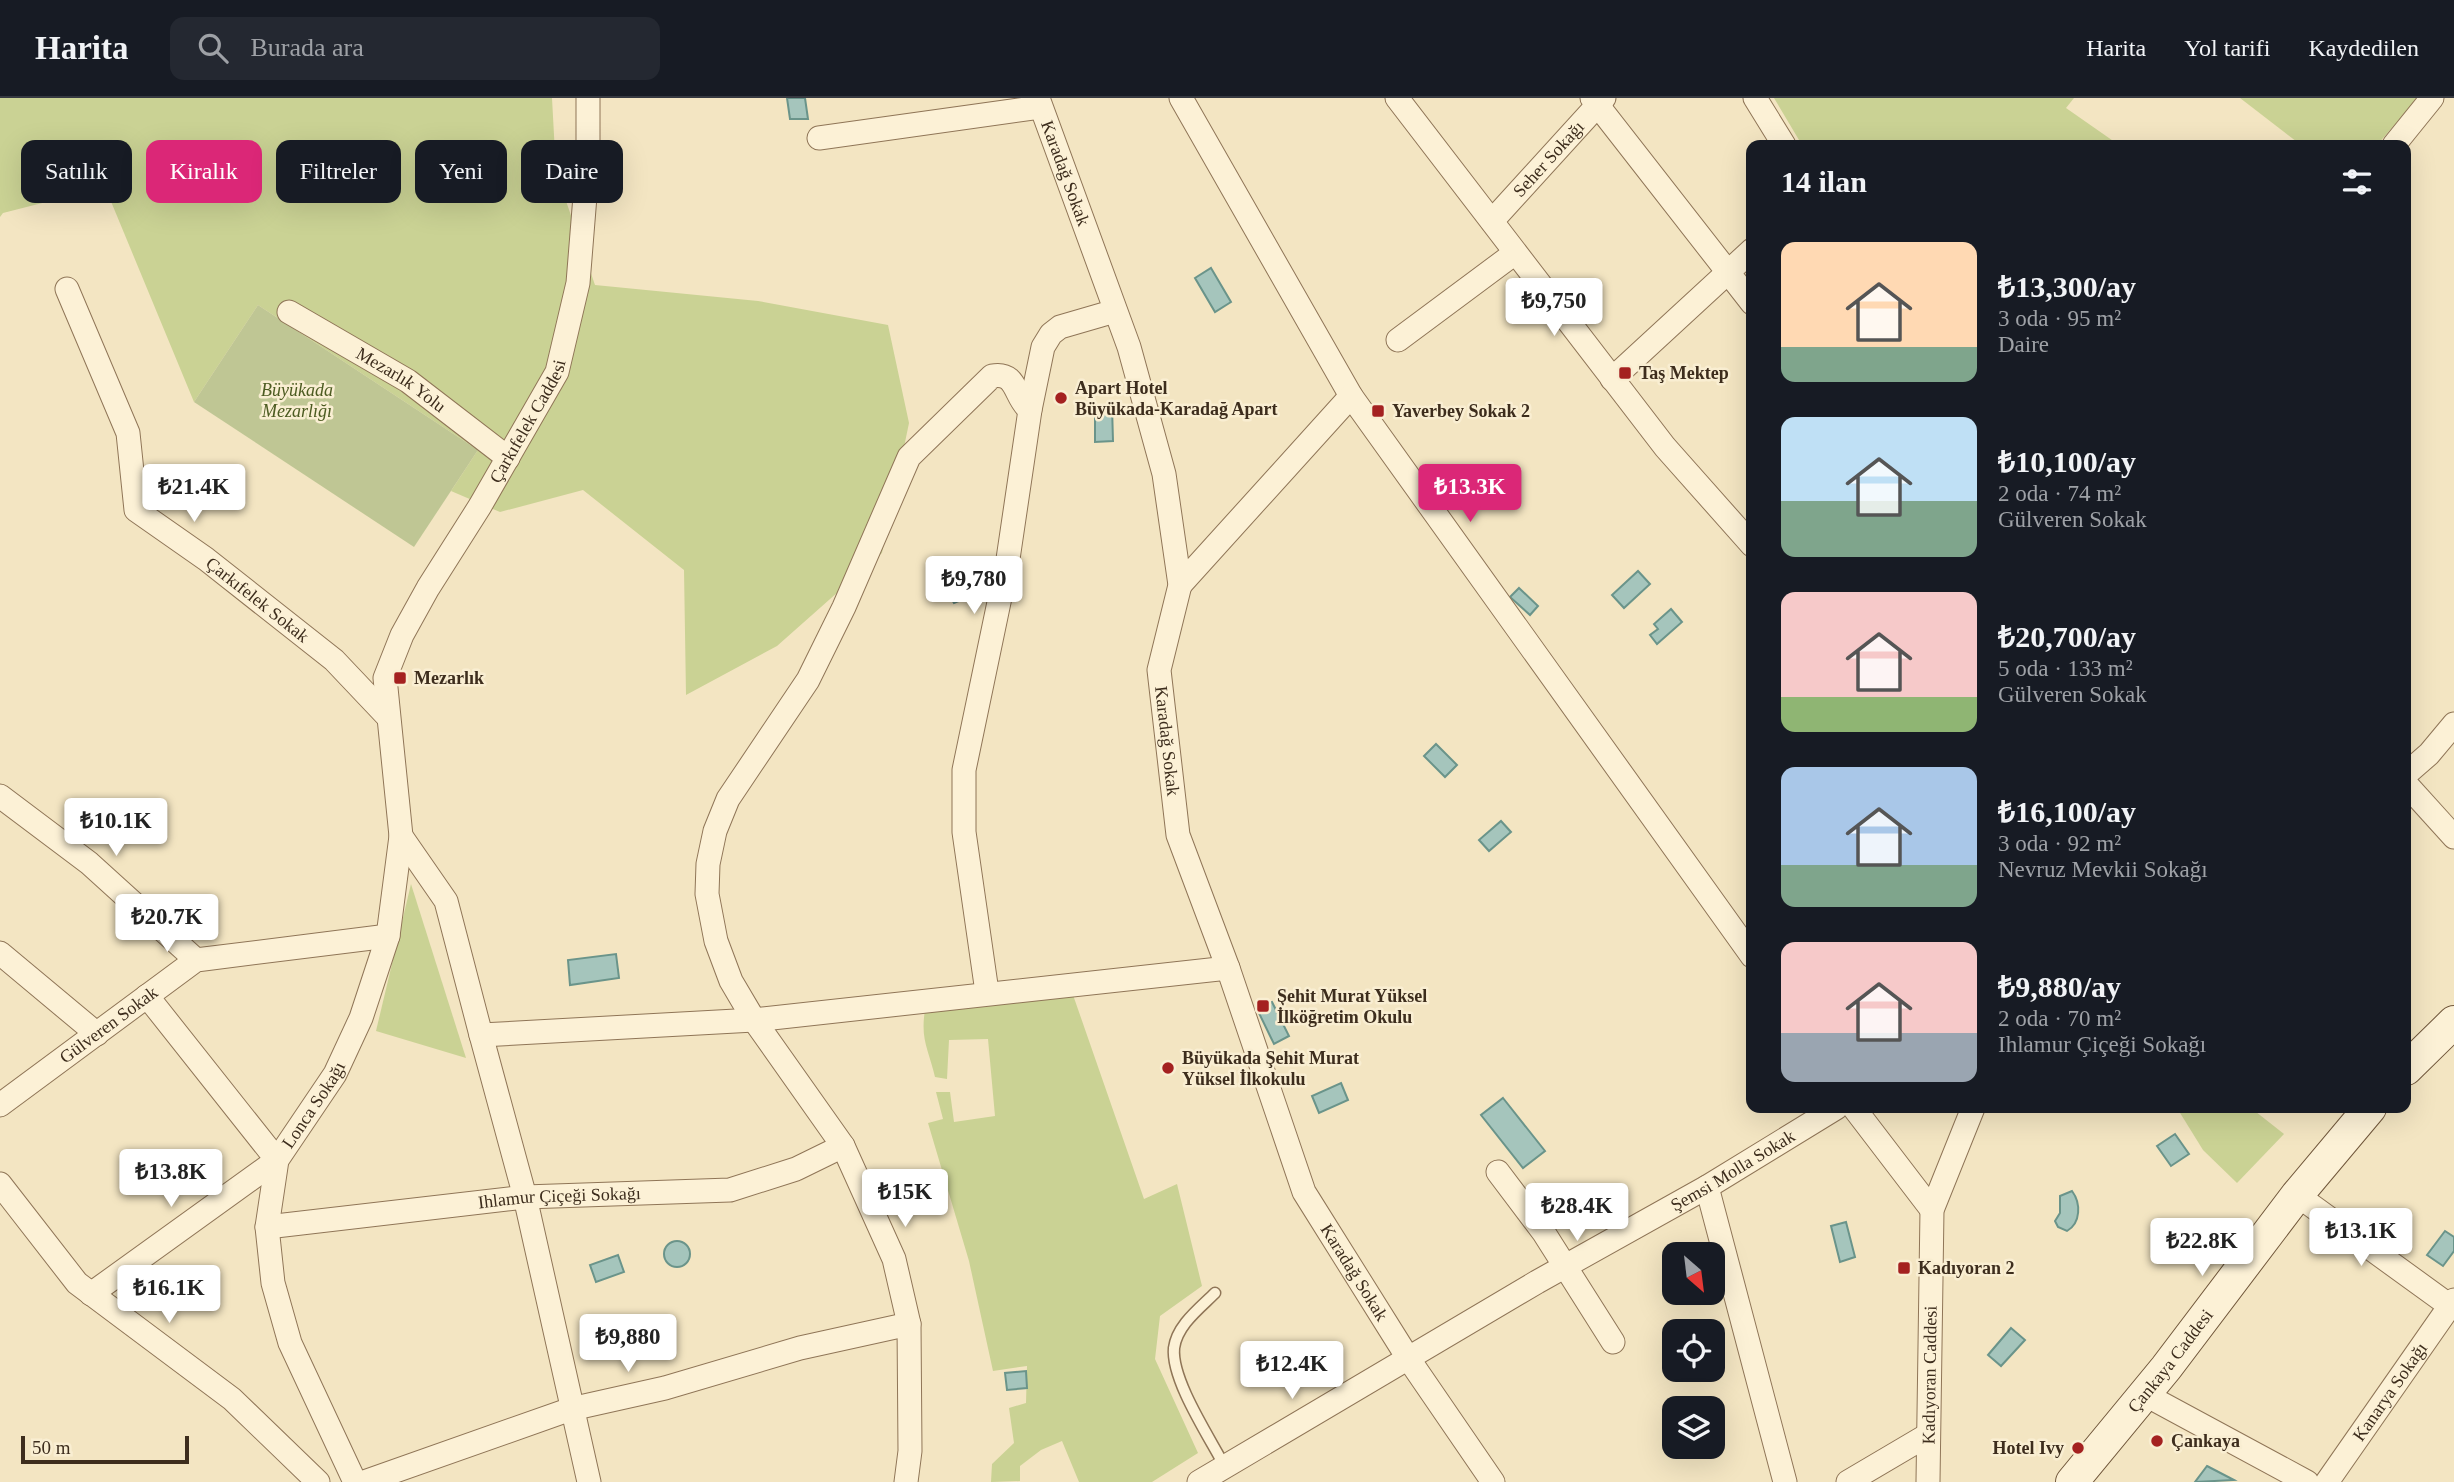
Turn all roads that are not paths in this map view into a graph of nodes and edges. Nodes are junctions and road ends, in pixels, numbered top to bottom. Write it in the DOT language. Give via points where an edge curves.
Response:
graph roads {
  1 [pos="588,98"];
  2 [pos="1181,98"];
  3 [pos="1397,98"];
  4 [pos="1755,98"];
  5 [pos="2432,98"];
  6 [pos="1598,100"];
  7 [pos="1039,102"];
  8 [pos="819,138"];
  9 [pos="1781,140"];
  10 [pos="2398,140"];
  11 [pos="1492,221"];
  12 [pos="1515,253"];
  13 [pos="1746,255"];
  14 [pos="1727,272"];
  15 [pos="67,289"];
  16 [pos="1746,296"];
  17 [pos="1115,310"];
  18 [pos="289,312"];
  19 [pos="1398,340"];
  20 [pos="1612,379"];
  21 [pos="1351,396"];
  22 [pos="1030,410"];
  23 [pos="508,458"];
  24 [pos="1746,538"];
  25 [pos="1180,585"];
  26 [pos="388,717"];
  27 [pos="2454,724"];
  28 [pos="2411,770"];
  29 [pos="2411,790"];
  30 [pos="0,796"];
  31 [pos="401,836"];
  32 [pos="2454,837"];
  33 [pos="388,936"];
  34 [pos="1746,948"];
  35 [pos="0,953"];
  36 [pos="196,960"];
  37 [pos="1228,968"];
  38 [pos="987,992"];
  39 [pos="147,996"];
  40 [pos="754,1020"];
  41 [pos="2454,1022"];
  42 [pos="97,1034"];
  43 [pos="481,1035"];
  44 [pos="2411,1064"];
  45 [pos="0,1105"];
  46 [pos="1828,1113"];
  47 [pos="1858,1113"];
  48 [pos="1971,1113"];
  49 [pos="2366,1113"];
  50 [pos="843,1146"];
  51 [pos="277,1160"];
  52 [pos="1498,1172"];
  53 [pos="0,1184"];
  54 [pos="1707,1187"];
  55 [pos="2297,1195"];
  56 [pos="525,1197"];
  57 [pos="1932,1210"];
  58 [pos="267,1227"];
  59 [pos="1566,1266"];
  60 [pos="1215,1293"];
  61 [pos="91,1294"];
  62 [pos="2452,1303"];
  63 [pos="909,1324"];
  64 [pos="1613,1342"];
  65 [pos="1408,1358"];
  66 [pos="2144,1394"];
  67 [pos="571,1409"];
  68 [pos="1926,1436"];
  69 [pos="1225,1466"];
  70 [pos="318,1482"];
  71 [pos="355,1482"];
  72 [pos="364,1482"];
  73 [pos="589,1482"];
  74 [pos="906,1482"];
  75 [pos="1199,1482"];
  76 [pos="1493,1482"];
  77 [pos="1784,1482"];
  78 [pos="1847,1482"];
  79 [pos="1928,1482"];
  80 [pos="2072,1482"];
  81 [pos="2307,1482"];
  82 [pos="2326,1482"];
  1 -- 23 [label="street, Çarkıfelek Caddesi" via="578,283 557,372"];
  2 -- 21 [label="street"];
  3 -- 11 [label="street"];
  4 -- 9 [label="street"];
  5 -- 10 [label="street"];
  6 -- 11 [label="street, Seher Sokağı"];
  6 -- 14 [label="street"];
  7 -- 8 [label="street"];
  7 -- 17 [label="street, Karadağ Sokak"];
  11 -- 12 [label="street"];
  12 -- 19 [label="street"];
  12 -- 20 [label="street"];
  13 -- 14 [label="street"];
  14 -- 16 [label="street"];
  14 -- 20 [label="street"];
  15 -- 26 [label="street, Çarkıfelek Sokak" via="128,433 136,510 334,660"];
  17 -- 22 [label="street" via="1051,334 1043,347"];
  17 -- 25 [label="street, Karadağ Sokak" via="1164,474"];
  18 -- 23 [label="street, Mezarlık Yolu" via="408,381"];
  20 -- 24 [label="street"];
  21 -- 25 [label="street"];
  21 -- 34 [label="street"];
  22 -- 38 [label="street" via="1008,559 964,770 964,832"];
  22 -- 40 [label="street" via="1011,380 992,376 909,457 808,680 728,799 710,853 707,894 731,981"];
  23 -- 26 [label="street, Çarkıfelek Caddesi" via="402,635 385,678"];
  25 -- 37 [label="street, Karadağ Sokak" via="1159,670 1178,835"];
  26 -- 31 [label="street, Lonca Sokağı"];
  27 -- 28 [label="street"];
  29 -- 32 [label="street"];
  30 -- 36 [label="street" via="89,863"];
  31 -- 33 [label="street, Lonca Sokağı"];
  31 -- 43 [label="street" via="446,901"];
  33 -- 36 [label="street, Gülveren Sokak"];
  33 -- 51 [label="street, Lonca Sokağı" via="361,1018 335,1074"];
  35 -- 42 [label="street"];
  36 -- 39 [label="street, Gülveren Sokak"];
  37 -- 38 [label="street"];
  37 -- 65 [label="street, Karadağ Sokak" via="1304,1192"];
  38 -- 40 [label="street"];
  39 -- 42 [label="street, Gülveren Sokak"];
  39 -- 51 [label="street"];
  40 -- 43 [label="street"];
  40 -- 50 [label="street"];
  41 -- 44 [label="street"];
  42 -- 45 [label="street, Gülveren Sokak"];
  43 -- 56 [label="street"];
  46 -- 54 [label="street, Şemsi Molla Sokak"];
  47 -- 57 [label="street"];
  48 -- 57 [label="street, Kadıyoran Caddesi"];
  49 -- 55 [label="street, Çankaya Caddesi"];
  50 -- 56 [label="street, Ihlamur Çiçeği Sokağı" via="796,1169 730,1190"];
  50 -- 63 [label="street" via="894,1259"];
  51 -- 58 [label="street, Lonca Sokağı"];
  51 -- 61 [label="street"];
  52 -- 59 [label="street"];
  53 -- 61 [label="street" via="76,1283"];
  54 -- 59 [label="street, Şemsi Molla Sokak"];
  54 -- 77 [label="street"];
  55 -- 62 [label="street"];
  55 -- 66 [label="street, Çankaya Caddesi"];
  56 -- 58 [label="street, Ihlamur Çiçeği Sokağı"];
  56 -- 67 [label="street"];
  57 -- 68 [label="street, Kadıyoran Caddesi"];
  58 -- 71 [label="street, Lonca Sokağı" via="273,1283 290,1343"];
  59 -- 64 [label="street"];
  59 -- 65 [label="street, Şemsi Molla Sokak"];
  60 -- 69 [label="lane" via="1185,1324 1174,1348 1182,1384"];
  61 -- 70 [label="street" via="232,1399"];
  62 -- 82 [label="street, Kanarya Sokağı"];
  63 -- 67 [label="street"];
  63 -- 74 [label="street"];
  65 -- 69 [label="street"];
  65 -- 76 [label="street, Karadağ Sokak"];
  66 -- 80 [label="street, Çankaya Caddesi"];
  66 -- 81 [label="street"];
  67 -- 72 [label="street"];
  67 -- 73 [label="street"];
  68 -- 78 [label="street"];
  68 -- 79 [label="street, Kadıyoran Caddesi"];
  69 -- 75 [label="street"];
}
